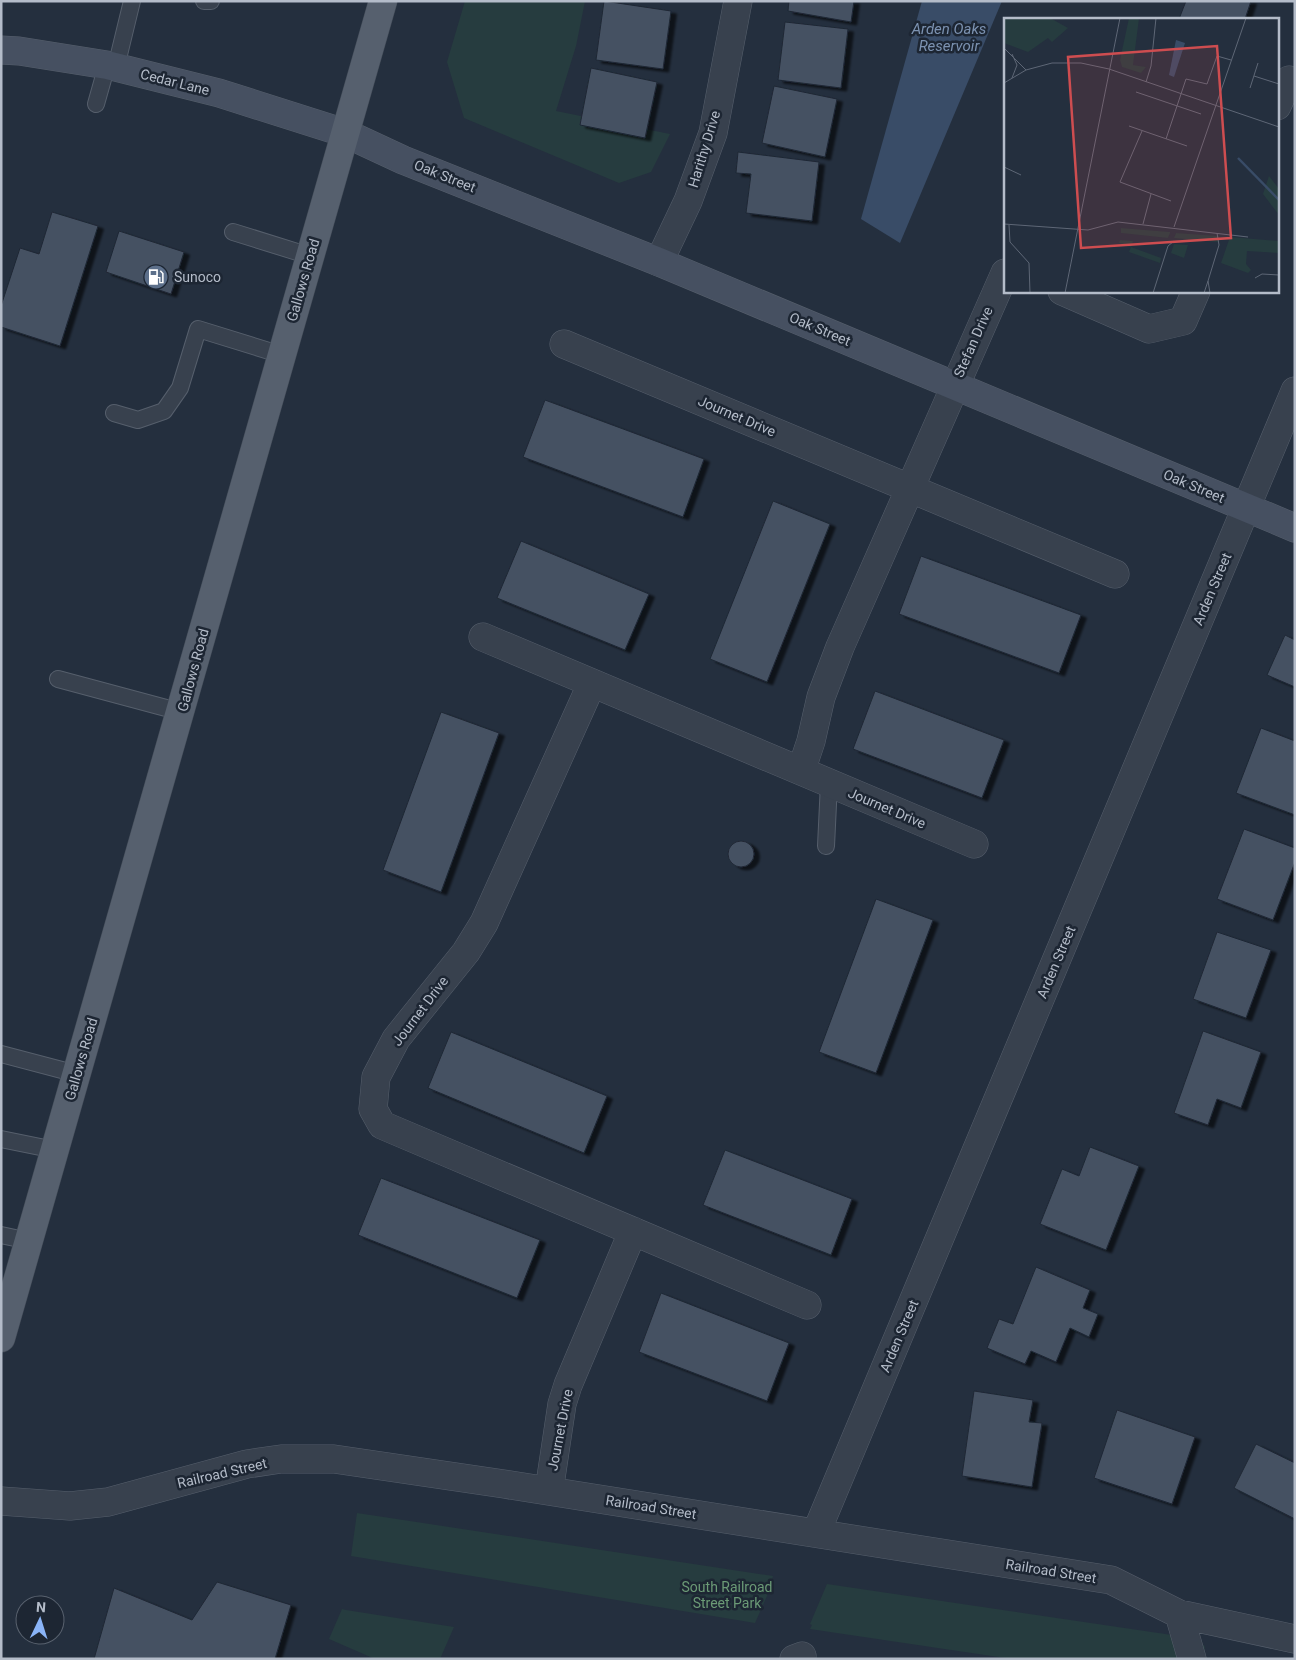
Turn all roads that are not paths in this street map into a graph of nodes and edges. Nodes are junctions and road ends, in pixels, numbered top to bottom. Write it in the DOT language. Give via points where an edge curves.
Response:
graph roads {
  1 [pos="132,1"];
  2 [pos="204,1"];
  3 [pos="211,1"];
  4 [pos="383,1"];
  5 [pos="738,1"];
  6 [pos="1,50"];
  7 [pos="112,66"];
  8 [pos="1295,83"];
  9 [pos="96,104"];
  10 [pos="1278,104"];
  11 [pos="345,133"];
  12 [pos="233,232"];
  13 [pos="310,256"];
  14 [pos="660,262"];
  15 [pos="1004,275"];
  16 [pos="1064,292"];
  17 [pos="1196,292"];
  18 [pos="564,344"];
  19 [pos="282,355"];
  20 [pos="954,385"];
  21 [pos="1295,391"];
  22 [pos="114,413"];
  23 [pos="910,489"];
  24 [pos="1246,508"];
  25 [pos="1295,528"];
  26 [pos="1115,574"];
  27 [pos="483,637"];
  28 [pos="58,679"];
  29 [pos="592,683"];
  30 [pos="182,712"];
  31 [pos="801,771"];
  32 [pos="829,784"];
  33 [pos="974,844"];
  34 [pos="826,846"];
  35 [pos="1,1054"];
  36 [pos="77,1074"];
  37 [pos="1,1139"];
  38 [pos="55,1150"];
  39 [pos="633,1231"];
  40 [pos="1,1235"];
  41 [pos="29,1241"];
  42 [pos="807,1305"];
  43 [pos="1,1338"];
  44 [pos="549,1491"];
  45 [pos="1,1501"];
  46 [pos="816,1533"];
  47 [pos="1179,1614"];
  48 [pos="1295,1639"];
  49 [pos="1192,1659"];
  1 -- 7 [label="lane"];
  2 -- 3 [label="lane"];
  4 -- 11 [label="main road, Gallows Road"];
  5 -- 14 [label="street, Harithy Drive" via="713,132 688,201"];
  6 -- 7 [label="street, Cedar Lane"];
  7 -- 9 [label="lane"];
  7 -- 11 [label="street, Cedar Lane" via="219,93"];
  8 -- 10 [label="street" via="1288,80"];
  11 -- 13 [label="main road, Gallows Road"];
  11 -- 14 [label="street, Oak Street" via="403,160"];
  12 -- 13 [label="lane"];
  13 -- 19 [label="main road, Gallows Road"];
  14 -- 20 [label="street, Oak Street"];
  15 -- 20 [label="street, Stefan Drive"];
  16 -- 17 [label="street" via="1149,329 1183,322"];
  18 -- 23 [label="street, Journet Drive"];
  19 -- 22 [label="lane" via="198,329 180,388 164,410 138,420"];
  19 -- 30 [label="main road, Gallows Road"];
  20 -- 23 [label="street"];
  20 -- 24 [label="street, Oak Street"];
  21 -- 24 [label="street, Arden Street"];
  23 -- 26 [label="street, Journet Drive"];
  23 -- 31 [label="street" via="840,647 821,697"];
  24 -- 25 [label="street, Oak Street"];
  24 -- 46 [label="street, Arden Street"];
  27 -- 29 [label="street, Journet Drive"];
  28 -- 30 [label="lane"];
  29 -- 31 [label="street, Journet Drive"];
  29 -- 39 [label="street, Journet Drive" via="484,923 466,952 396,1039 376,1077 373,1109 382,1125"];
  30 -- 36 [label="main road, Gallows Road"];
  31 -- 32 [label="street, Journet Drive"];
  32 -- 33 [label="street, Journet Drive"];
  32 -- 34 [label="lane"];
  35 -- 36 [label="lane"];
  36 -- 38 [label="main road, Gallows Road"];
  37 -- 38 [label="lane"];
  38 -- 41 [label="main road, Gallows Road"];
  39 -- 42 [label="street, Journet Drive"];
  39 -- 44 [label="street, Journet Drive" via="568,1385 562,1404"];
  40 -- 41 [label="lane"];
  41 -- 43 [label="main road, Gallows Road"];
  44 -- 45 [label="street, Railroad Street" via="334,1459 281,1459 247,1464 108,1502 70,1506"];
  44 -- 46 [label="street, Railroad Street"];
  46 -- 47 [label="street, Railroad Street" via="1111,1580"];
  47 -- 48 [label="street, Railroad Street"];
  47 -- 49 [label="street"];
}
